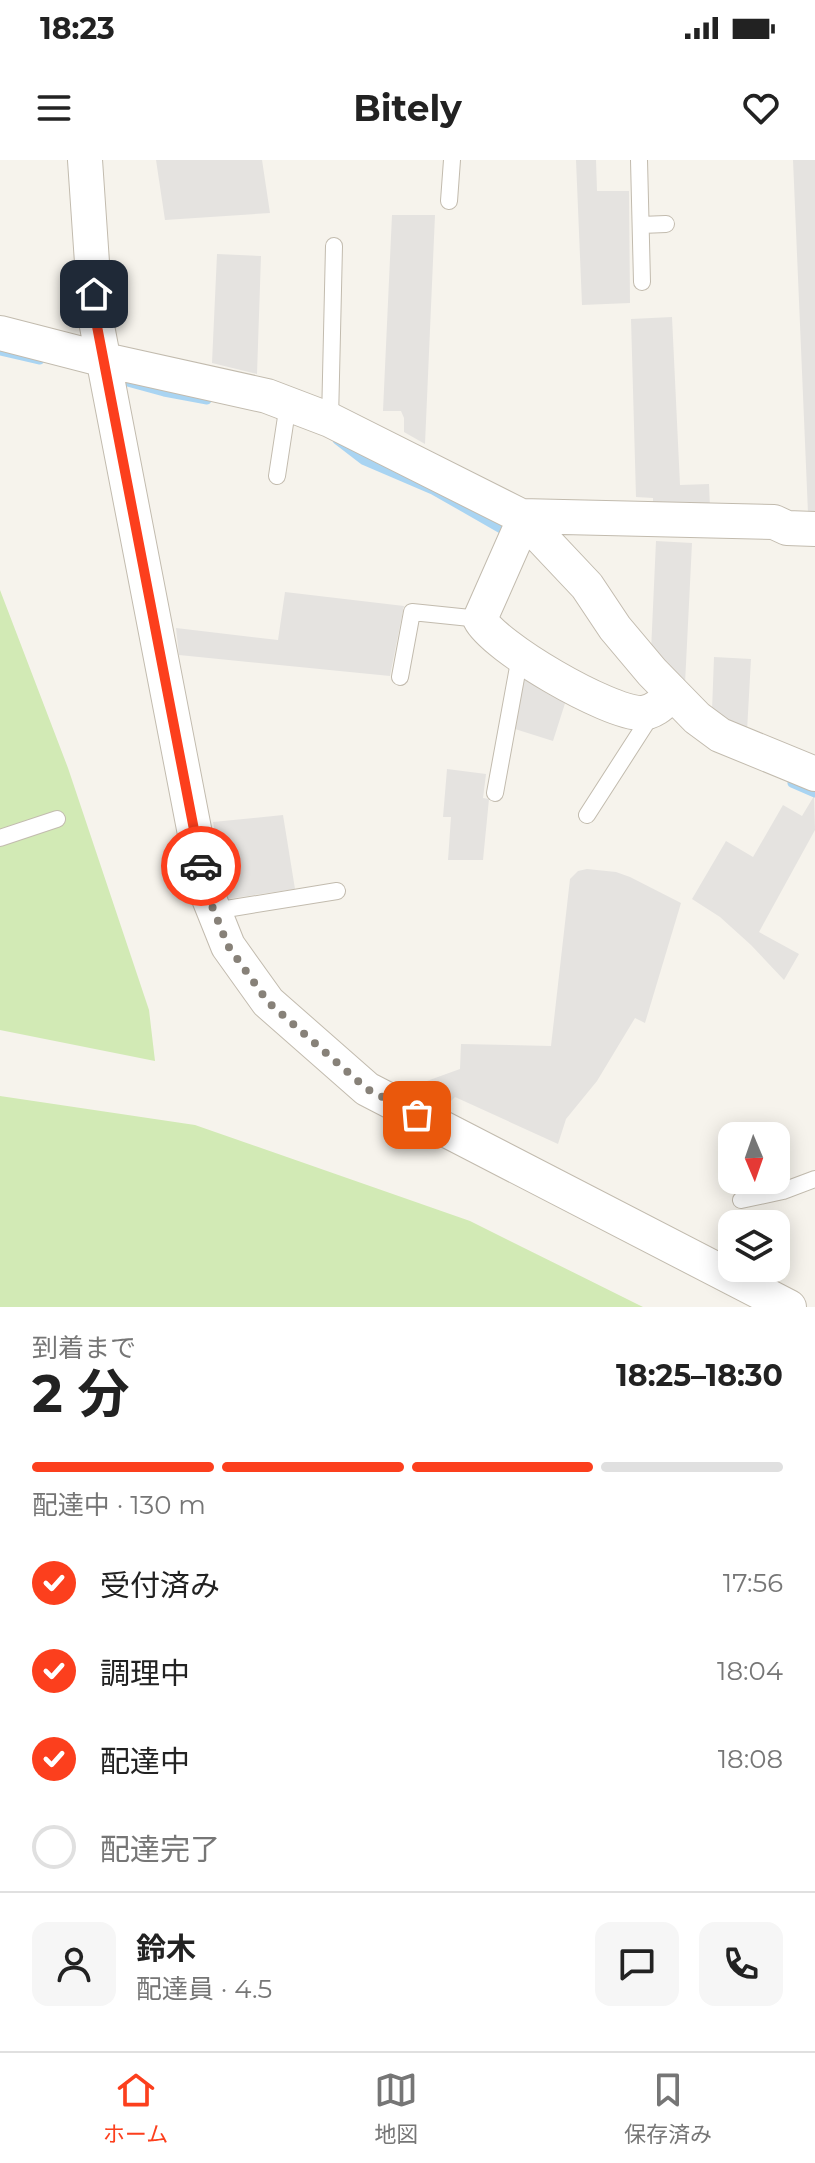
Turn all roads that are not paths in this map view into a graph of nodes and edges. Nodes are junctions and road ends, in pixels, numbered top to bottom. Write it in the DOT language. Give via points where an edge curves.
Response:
graph roads {
  1 [pos="85,160"];
  2 [pos="452,160"];
  3 [pos="639,160"];
  4 [pos="449,201"];
  5 [pos="666,224"];
  6 [pos="641,225"];
  7 [pos="334,246"];
  8 [pos="642,282"];
  9 [pos="0,333"];
  10 [pos="105,360"];
  11 [pos="288,404"];
  12 [pos="330,420"];
  13 [pos="277,476"];
  14 [pos="524,519"];
  15 [pos="815,529"];
  16 [pos="480,619"];
  17 [pos="520,656"];
  18 [pos="400,677"];
  19 [pos="664,702"];
  20 [pos="815,774"];
  21 [pos="495,793"];
  22 [pos="587,815"];
  23 [pos="57,819"];
  24 [pos="0,838"];
  25 [pos="337,891"];
  26 [pos="214,911"];
  27 [pos="815,1179"];
  28 [pos="741,1200"];
  29 [pos="789,1307"];
  1 -- 10 [label="street" via="96,321"];
  2 -- 4 [label="lane"];
  3 -- 6 [label="lane"];
  5 -- 6 [label="lane"];
  6 -- 8 [label="lane"];
  7 -- 12 [label="lane"];
  9 -- 10 [label="street"];
  10 -- 11 [label="street"];
  10 -- 26 [label="street"];
  11 -- 12 [label="street"];
  11 -- 13 [label="lane"];
  12 -- 14 [label="street"];
  14 -- 15 [label="street" via="774,522"];
  14 -- 16 [label="street"];
  14 -- 19 [label="street" via="587,586"];
  16 -- 17 [label="street"];
  16 -- 18 [label="lane" via="412,612"];
  17 -- 19 [label="street" via="562,681 640,713"];
  17 -- 21 [label="lane"];
  19 -- 20 [label="street" via="720,735"];
  19 -- 22 [label="lane"];
  23 -- 24 [label="lane"];
  25 -- 26 [label="lane"];
  26 -- 29 [label="street" via="228,946 268,1002 367,1089"];
  27 -- 28 [label="lane"];
}
